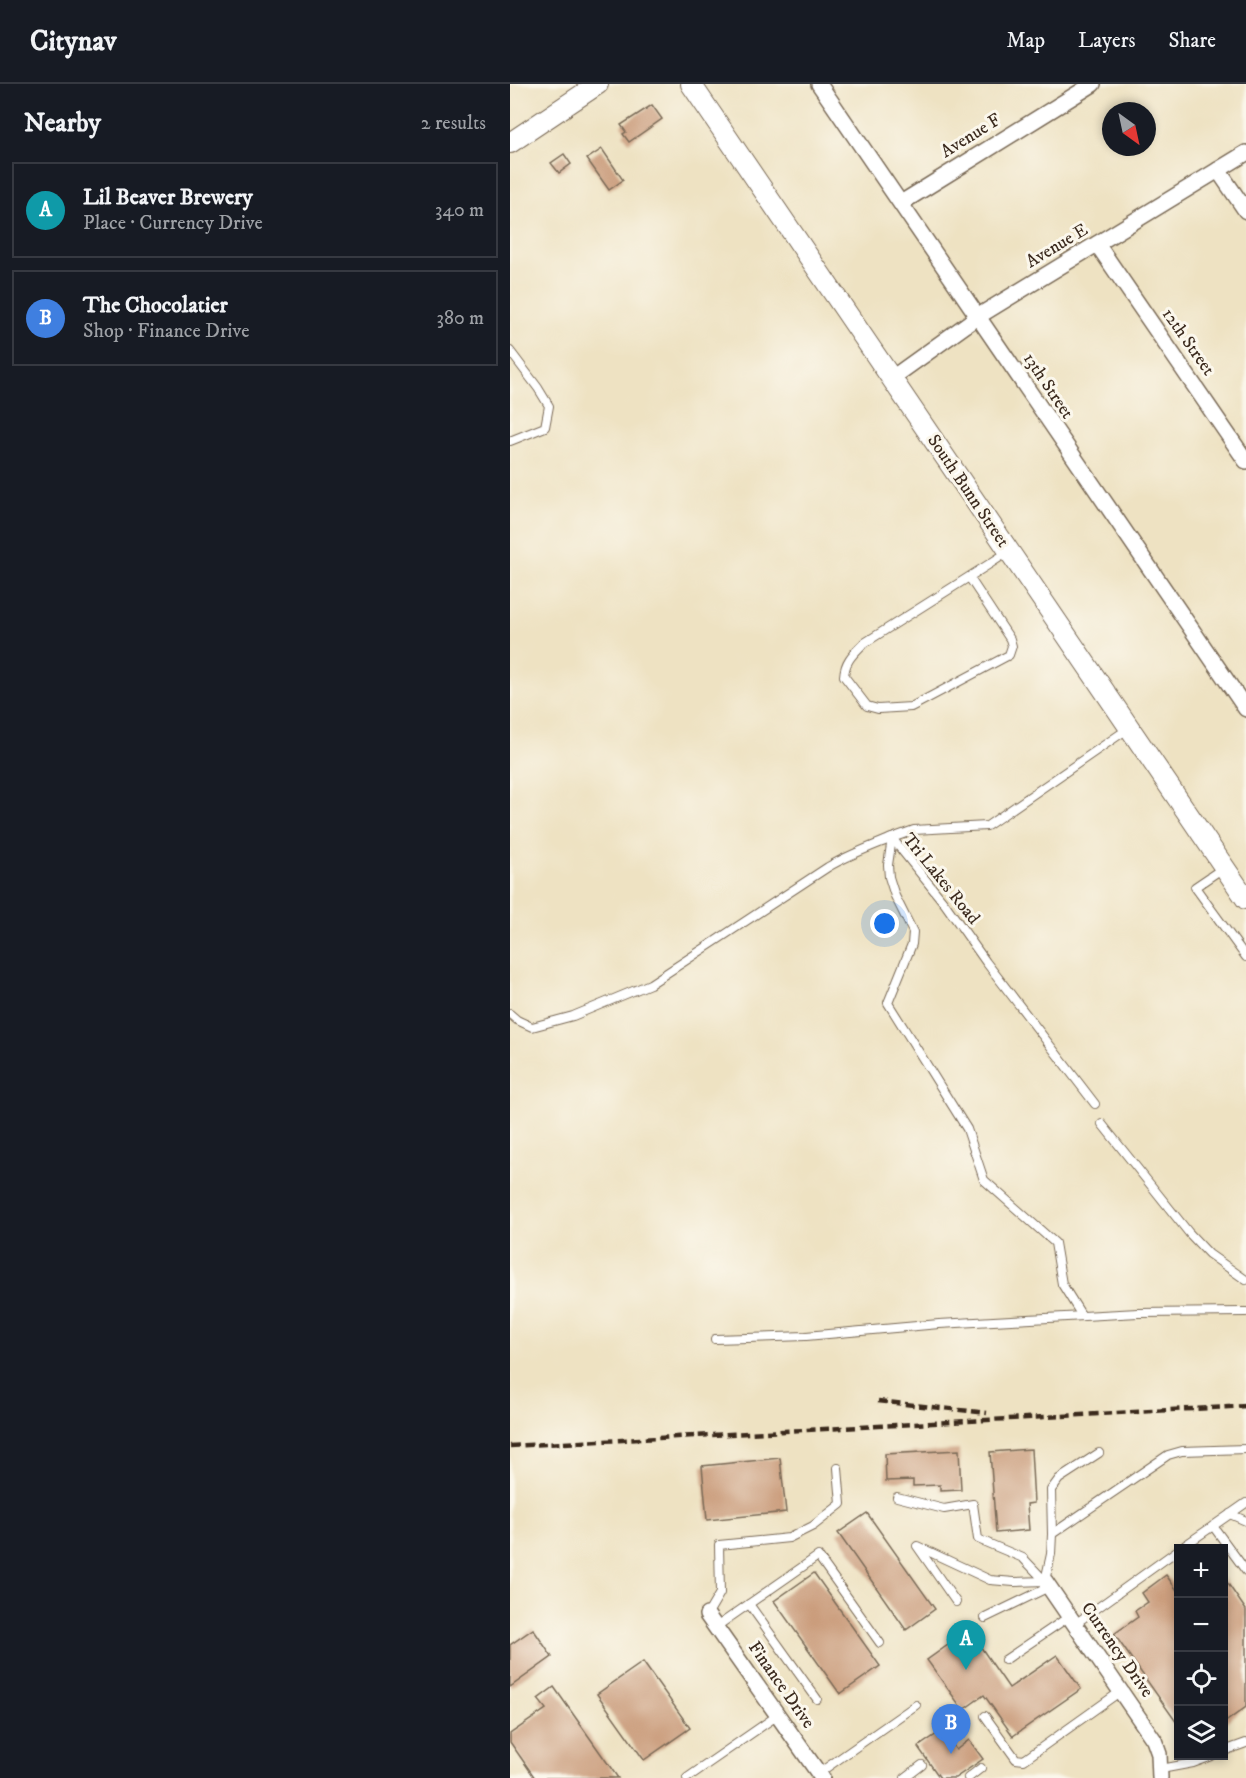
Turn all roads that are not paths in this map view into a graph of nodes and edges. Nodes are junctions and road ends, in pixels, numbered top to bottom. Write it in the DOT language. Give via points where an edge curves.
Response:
graph roads {
  1 [pos="597,84"];
  2 [pos="691,84"];
  3 [pos="1094,84"];
  4 [pos="822,85"];
  5 [pos="510,143"];
  6 [pos="1246,153"];
  7 [pos="1218,170"];
  8 [pos="901,203"];
  9 [pos="1246,212"];
  10 [pos="1097,244"];
  11 [pos="977,317"];
  12 [pos="510,351"];
  13 [pos="892,378"];
  14 [pos="510,441"];
  15 [pos="1246,461"];
  16 [pos="1009,552"];
  17 [pos="969,577"];
  18 [pos="1246,710"];
  19 [pos="1129,728"];
  20 [pos="892,838"];
  21 [pos="1224,867"];
  22 [pos="1246,899"];
  23 [pos="1246,957"];
  24 [pos="510,1014"];
  25 [pos="1095,1104"];
  26 [pos="1102,1124"];
  27 [pos="1246,1280"];
  28 [pos="1246,1312"];
  29 [pos="1082,1316"];
  30 [pos="715,1339"];
  31 [pos="1246,1449"];
  32 [pos="1099,1453"];
  33 [pos="838,1468"];
  34 [pos="897,1497"];
  35 [pos="1246,1503"];
  36 [pos="1230,1514"];
  37 [pos="1246,1521"];
  38 [pos="1214,1526"];
  39 [pos="1052,1534"];
  40 [pos="1187,1544"];
  41 [pos="1174,1553"];
  42 [pos="1246,1571"];
  43 [pos="1047,1584"];
  44 [pos="956,1602"];
  45 [pos="749,1604"];
  46 [pos="985,1618"];
  47 [pos="1072,1620"];
  48 [pos="711,1621"];
  49 [pos="880,1643"];
  50 [pos="1005,1660"];
  51 [pos="1121,1691"];
  52 [pos="817,1699"];
  53 [pos="916,1705"];
  54 [pos="778,1715"];
  55 [pos="985,1716"];
  56 [pos="1246,1743"];
  57 [pos="1228,1750"];
  58 [pos="1198,1760"];
  59 [pos="922,1766"];
  60 [pos="981,1768"];
  61 [pos="1160,1773"];
  62 [pos="821,1775"];
  63 [pos="687,1778"];
  64 [pos="905,1778"];
  65 [pos="968,1778"];
  1 -- 5 [label="street"];
  2 -- 13 [label="street, South Bunn Street"];
  3 -- 8 [label="street, Avenue F"];
  4 -- 8 [label="street, 13th Street"];
  6 -- 7 [label="street, Avenue E"];
  7 -- 9 [label="street"];
  7 -- 10 [label="street, Avenue E"];
  8 -- 11 [label="street, 13th Street"];
  10 -- 11 [label="street, Avenue E"];
  10 -- 15 [label="street, 12th Street"];
  11 -- 13 [label="street, Avenue E"];
  11 -- 18 [label="street, 13th Street"];
  12 -- 14 [label="lane" via="549,405 545,427"];
  13 -- 16 [label="street, South Bunn Street"];
  16 -- 17 [label="lane"];
  16 -- 19 [label="street, South Bunn Street"];
  17 -- 17 [label="lane" via="863,644 849,657 844,676 867,706 911,707 1009,655 1010,639"];
  19 -- 20 [label="lane" via="987,826 914,830"];
  19 -- 21 [label="street, South Bunn Street"];
  20 -- 24 [label="lane, Tri Lakes Road" via="828,867 650,984 573,1017 532,1027"];
  20 -- 25 [label="lane, Tri Lakes Road"];
  20 -- 29 [label="lane" via="889,877 913,932 912,944 888,1003 967,1129 984,1180 1055,1243 1062,1284"];
  21 -- 22 [label="street, South Bunn Street"];
  21 -- 23 [label="lane" via="1195,887"];
  26 -- 27 [label="lane" via="1189,1233 1209,1254"];
  28 -- 29 [label="lane"];
  29 -- 30 [label="lane"];
  31 -- 39 [label="lane" via="1168,1455"];
  32 -- 39 [label="lane" via="1059,1479 1050,1490"];
  33 -- 48 [label="lane" via="841,1504 813,1526 789,1538 719,1545 720,1593"];
  34 -- 43 [label="lane" via="944,1509 973,1504 978,1539 1023,1558"];
  35 -- 36 [label="lane"];
  36 -- 37 [label="lane"];
  36 -- 38 [label="lane"];
  38 -- 40 [label="lane"];
  38 -- 42 [label="lane"];
  39 -- 43 [label="lane"];
  41 -- 47 [label="lane"];
  43 -- 44 [label="lane" via="990,1580 917,1546"];
  43 -- 46 [label="lane"];
  43 -- 47 [label="street, Currency Drive"];
  45 -- 48 [label="lane"];
  45 -- 49 [label="lane" via="818,1556"];
  45 -- 52 [label="lane"];
  47 -- 50 [label="lane"];
  47 -- 51 [label="street, Currency Drive"];
  48 -- 54 [label="street, Finance Drive"];
  51 -- 55 [label="lane" via="1024,1760 1016,1759"];
  51 -- 61 [label="street, Currency Drive" via="1154,1740"];
  53 -- 62 [label="lane"];
  54 -- 62 [label="street, Finance Drive"];
  54 -- 63 [label="lane"];
  56 -- 57 [label="lane"];
  58 -- 61 [label="lane"];
  59 -- 64 [label="lane"];
  60 -- 65 [label="lane"];
}
